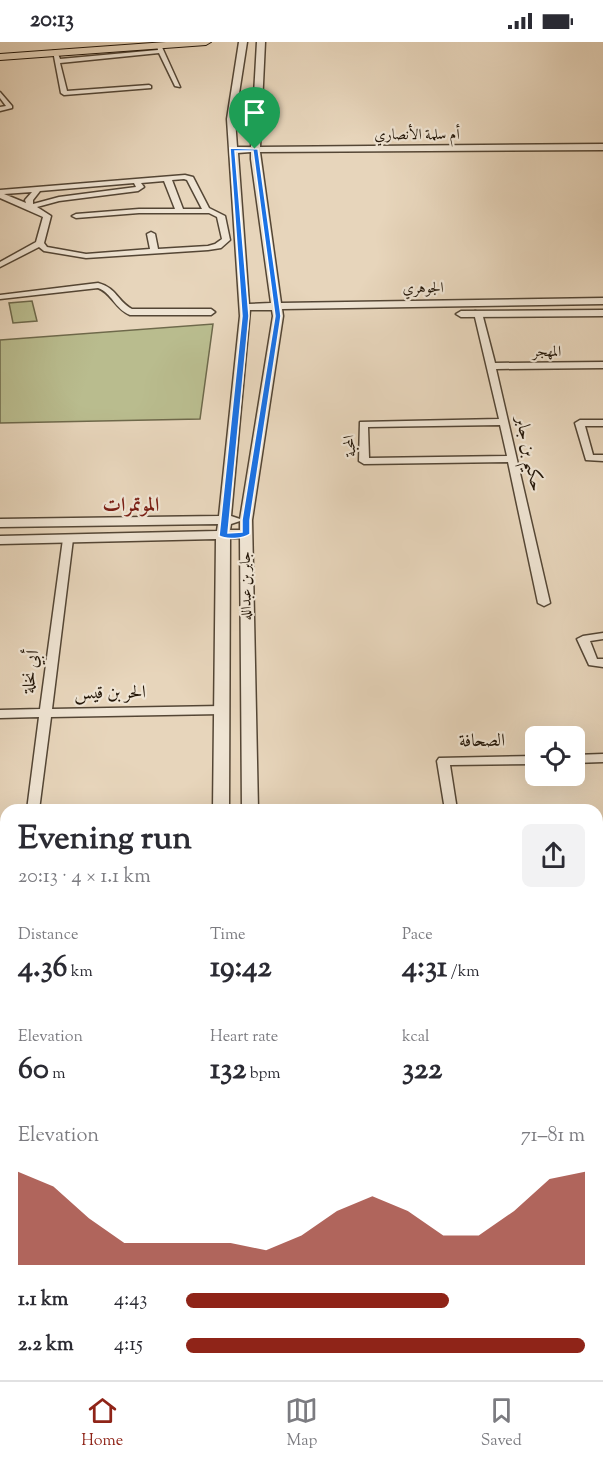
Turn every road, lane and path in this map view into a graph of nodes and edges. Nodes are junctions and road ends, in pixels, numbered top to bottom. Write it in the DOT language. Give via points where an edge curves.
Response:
graph roads {
  1 [pos="107,42"];
  2 [pos="206,42"];
  3 [pos="243,42"];
  4 [pos="261,42"];
  5 [pos="160,48"];
  6 [pos="0,50"];
  7 [pos="0,57"];
  8 [pos="57,57"];
  9 [pos="178,86"];
  10 [pos="148,87"];
  11 [pos="0,94"];
  12 [pos="0,109"];
  13 [pos="603,147"];
  14 [pos="255,149"];
  15 [pos="232,150"];
  16 [pos="167,178"];
  17 [pos="135,180"];
  18 [pos="38,189"];
  19 [pos="0,194"];
  20 [pos="82,196"];
  21 [pos="30,207"];
  22 [pos="180,211"];
  23 [pos="210,211"];
  24 [pos="89,215"];
  25 [pos="76,216"];
  26 [pos="151,234"];
  27 [pos="42,246"];
  28 [pos="154,251"];
  29 [pos="0,265"];
  30 [pos="0,297"];
  31 [pos="603,301"];
  32 [pos="245,311"];
  33 [pos="277,311"];
  34 [pos="211,312"];
  35 [pos="603,313"];
  36 [pos="478,314"];
  37 [pos="603,365"];
  38 [pos="491,366"];
  39 [pos="505,422"];
  40 [pos="603,423"];
  41 [pos="603,458"];
  42 [pos="513,459"];
  43 [pos="224,520"];
  44 [pos="246,520"];
  45 [pos="0,523"];
  46 [pos="246,534"];
  47 [pos="223,536"];
  48 [pos="68,539"];
  49 [pos="0,540"];
  50 [pos="544,603"];
  51 [pos="603,636"];
  52 [pos="603,663"];
  53 [pos="221,710"];
  54 [pos="46,713"];
  55 [pos="0,714"];
  56 [pos="603,758"];
  57 [pos="585,759"];
  58 [pos="525,760"];
  59 [pos="34,804"];
  60 [pos="221,804"];
  61 [pos="250,804"];
  62 [pos="450,804"];
  1 -- 6 [label="main road"];
  2 -- 5 [label="main road"];
  3 -- 15 [label="street, جابر بن عبدالله" via="231,119"];
  4 -- 14 [label="street, جابر بن عبدالله"];
  5 -- 8 [label="main road"];
  5 -- 9 [label="street"];
  7 -- 8 [label="main road"];
  8 -- 10 [label="street" via="64,93"];
  11 -- 12 [label="street" via="10,106"];
  13 -- 14 [label="street, أم سلمة الأنصاري"];
  14 -- 15 [label="street, أم سلمة الأنصاري"];
  14 -- 33 [label="street, جابر بن عبدالله"];
  15 -- 32 [label="street, جابر بن عبدالله"];
  16 -- 17 [label="street"];
  16 -- 22 [label="street"];
  16 -- 23 [label="street" via="190,179"];
  17 -- 18 [label="street"];
  17 -- 20 [label="street" via="138,189"];
  18 -- 19 [label="street"];
  18 -- 21 [label="street" via="29,200"];
  19 -- 21 [label="street"];
  20 -- 21 [label="street"];
  20 -- 24 [label="street"];
  21 -- 27 [label="street" via="47,216"];
  22 -- 23 [label="street"];
  22 -- 24 [label="street"];
  23 -- 28 [label="street" via="224,219 225,242 208,248"];
  24 -- 25 [label="street"];
  26 -- 28 [label="street"];
  27 -- 28 [label="street" via="86,256"];
  27 -- 29 [label="street" via="27,248"];
  30 -- 34 [label="street" via="98,285 111,290 124,310 130,312"];
  31 -- 33 [label="street, الجوهري"];
  32 -- 33 [label="street, الجوهري"];
  32 -- 43 [label="street, جابر بن عبدالله"];
  33 -- 36 [label="street, الجوهري"];
  33 -- 44 [label="street, جابر بن عبدالله"];
  35 -- 36 [label="street, الجوهري"];
  36 -- 38 [label="street, حكيم بن جابر"];
  37 -- 38 [label="street, المهجر"];
  38 -- 39 [label="street, حكيم بن جابر"];
  39 -- 42 [label="street, حكيم بن جابر"];
  39 -- 42 [label="street, المحبة" via="363,424 364,461"];
  40 -- 41 [label="street" via="580,423 589,458"];
  42 -- 50 [label="street, حكيم بن جابر"];
  43 -- 44 [label="street"];
  43 -- 45 [label="street"];
  43 -- 47 [label="street, جابر بن عبدالله"];
  44 -- 46 [label="street, جابر بن عبدالله"];
  46 -- 47 [label="street"];
  46 -- 61 [label="street, جابر بن عبدالله"];
  47 -- 48 [label="street"];
  47 -- 53 [label="street, جابر بن عبدالله"];
  48 -- 49 [label="street"];
  48 -- 54 [label="street, أبي نخلة"];
  51 -- 52 [label="street" via="583,639 593,662"];
  53 -- 54 [label="street, الحر بن قيس"];
  53 -- 60 [label="street, جابر بن عبدالله"];
  54 -- 55 [label="street, الحر بن قيس"];
  54 -- 59 [label="street, أبي نخلة"];
  56 -- 57 [label="street"];
  58 -- 62 [label="street, الصحافة" via="443,761"];
}
